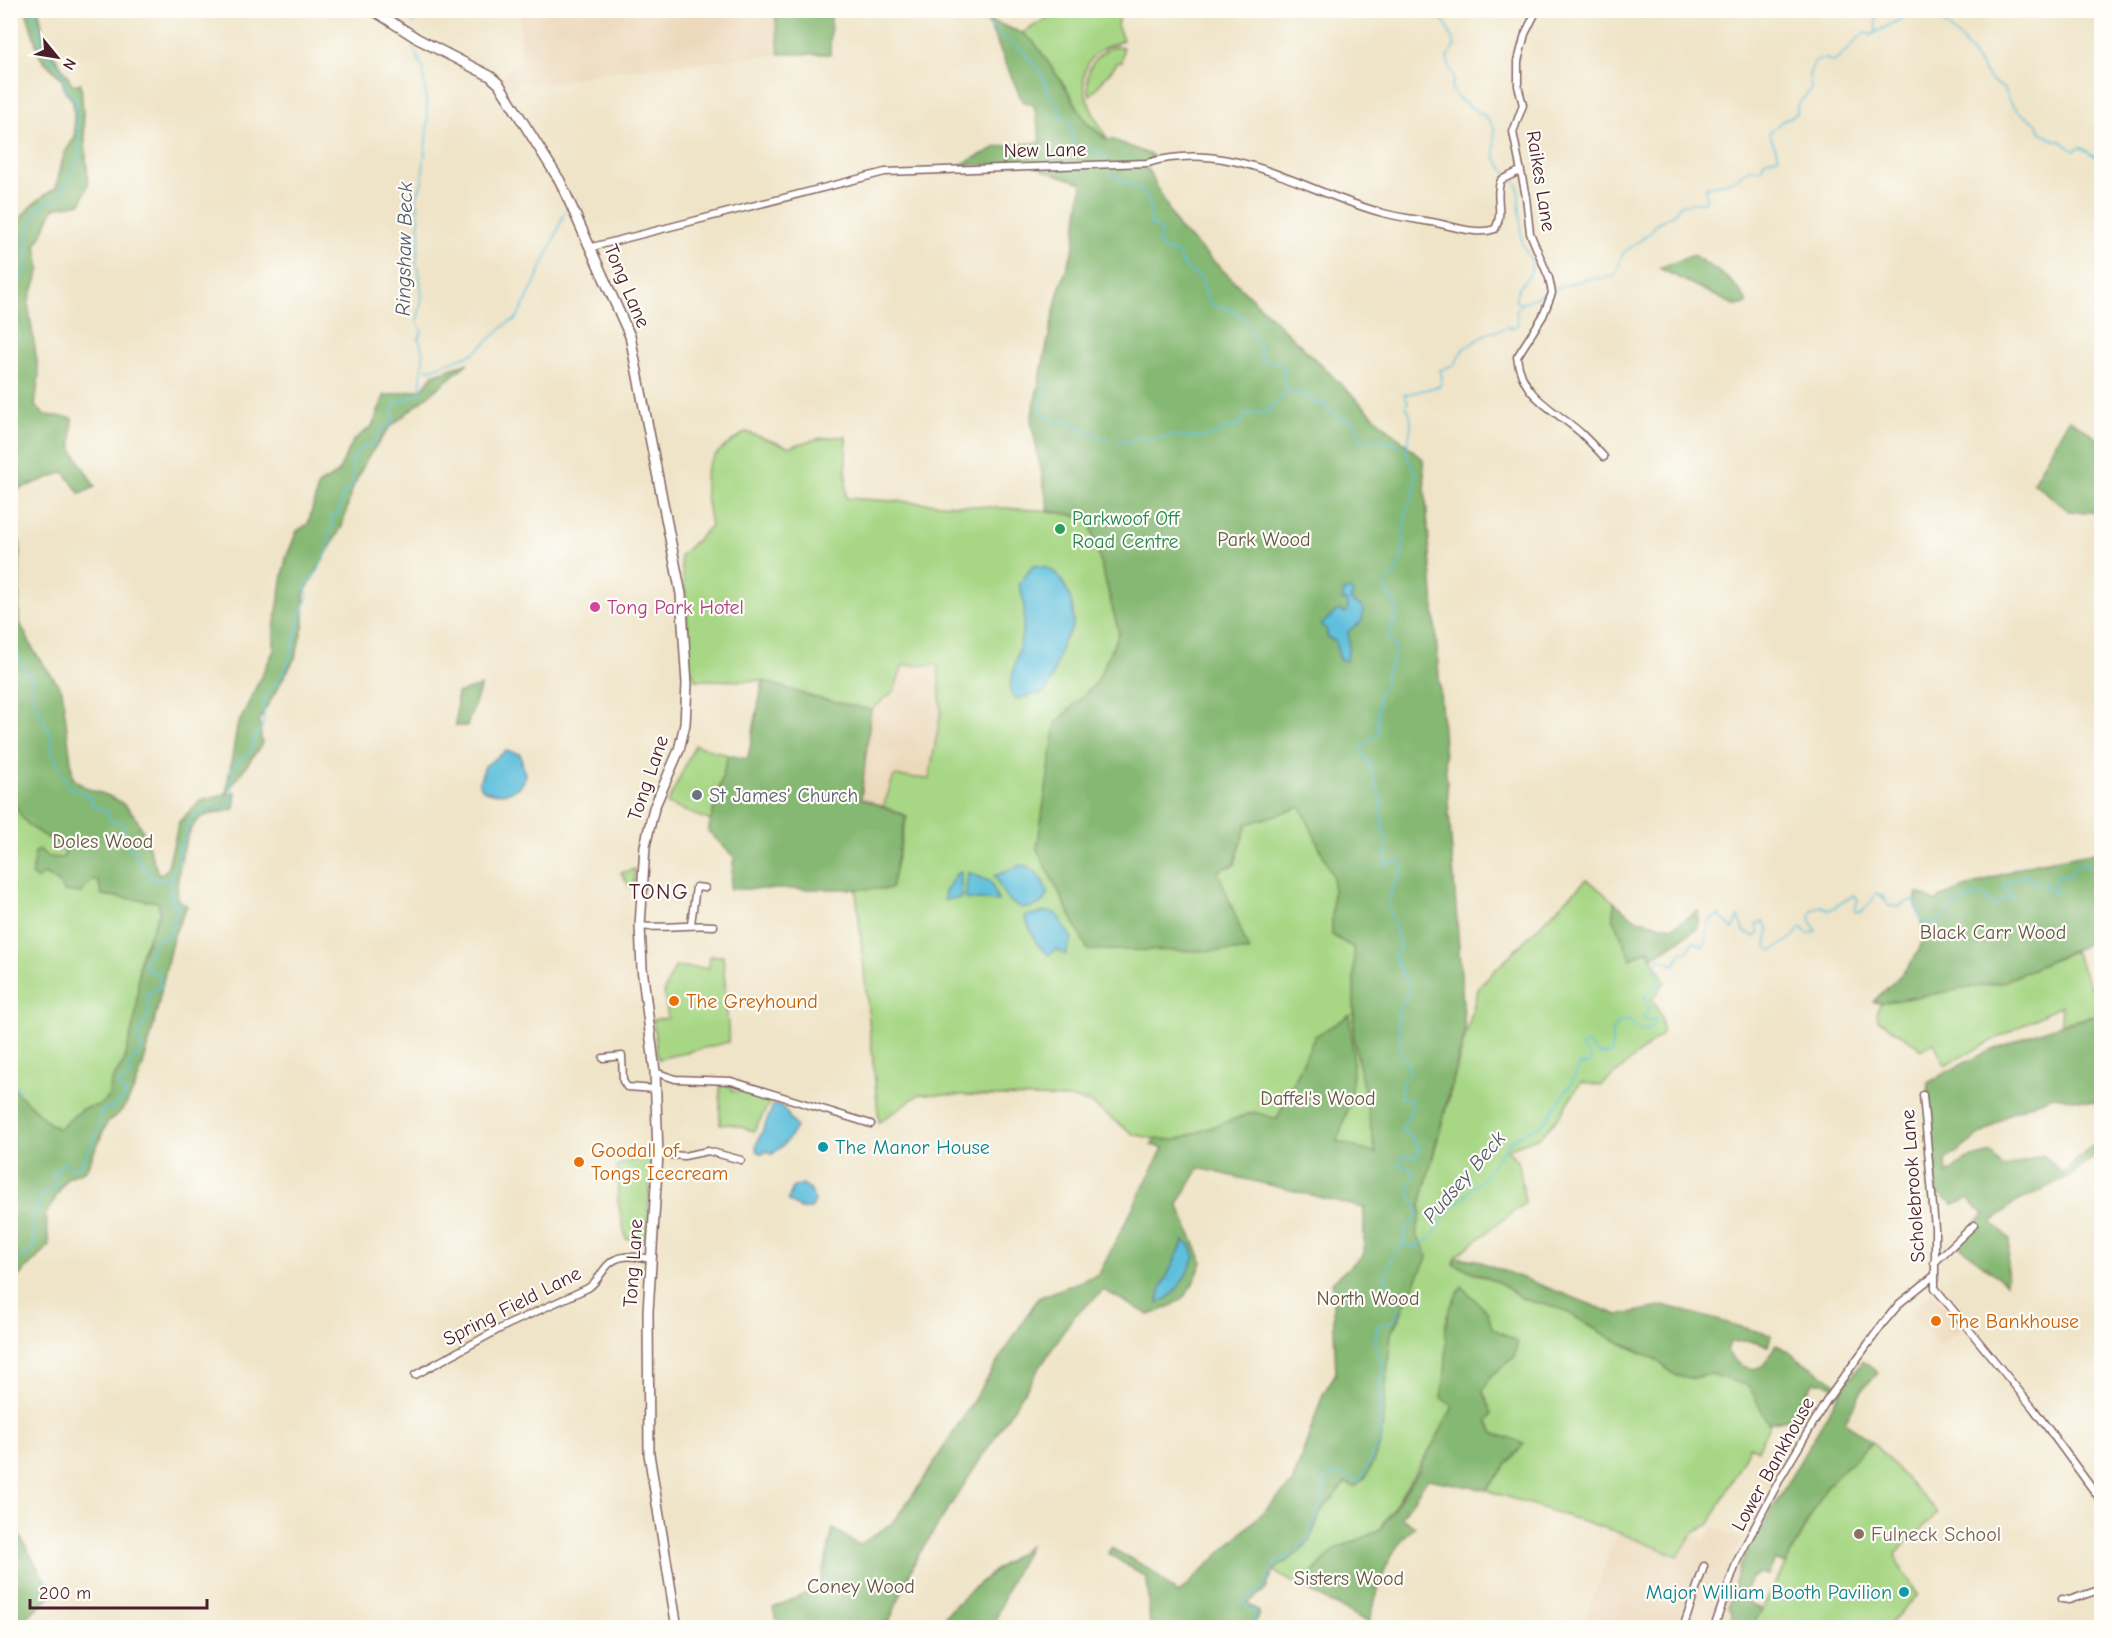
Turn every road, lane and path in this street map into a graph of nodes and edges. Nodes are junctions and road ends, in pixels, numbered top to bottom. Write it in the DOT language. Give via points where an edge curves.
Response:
graph roads {
  1 [pos="373,10"];
  2 [pos="1537,10"];
  3 [pos="1520,171"];
  4 [pos="591,247"];
  5 [pos="1604,457"];
  6 [pos="705,888"];
  7 [pos="691,924"];
  8 [pos="639,926"];
  9 [pos="714,926"];
  10 [pos="603,1058"];
  11 [pos="655,1072"];
  12 [pos="656,1089"];
  13 [pos="1923,1095"];
  14 [pos="871,1124"];
  15 [pos="658,1154"];
  16 [pos="741,1160"];
  17 [pos="1974,1225"];
  18 [pos="652,1259"];
  19 [pos="1934,1263"];
  20 [pos="1935,1275"];
  21 [pos="415,1375"];
  22 [pos="2102,1502"];
  23 [pos="1704,1566"];
  24 [pos="2099,1590"];
  25 [pos="2102,1598"];
  26 [pos="2062,1599"];
  27 [pos="677,1628"];
  28 [pos="1683,1628"];
  29 [pos="1714,1628"];
  1 -- 4 [label="street, Tong Lane" via="499,84 560,181"];
  2 -- 3 [label="street, Raikes Lane" via="1518,61 1522,105 1513,132"];
  3 -- 4 [label="street, New Lane" via="1501,180 1496,192 1496,228 1488,232 1383,213 1223,157 1179,155 1147,163 1113,165 885,172"];
  3 -- 5 [label="street, Raikes Lane" via="1530,233 1551,289 1543,316 1517,357 1519,374 1542,403"];
  4 -- 8 [label="street, Tong Lane" via="636,356 681,594 687,684 685,724 680,750 654,808 647,838"];
  6 -- 7 [label="street" via="696,886"];
  7 -- 8 [label="street" via="662,929"];
  7 -- 9 [label="street"];
  8 -- 11 [label="street, Tong Lane"];
  10 -- 12 [label="street" via="622,1056 627,1087"];
  11 -- 12 [label="street, Tong Lane"];
  11 -- 14 [label="street" via="675,1078 721,1080"];
  12 -- 15 [label="street, Tong Lane"];
  13 -- 19 [label="street, Scholebrook Lane" via="1935,1228"];
  15 -- 16 [label="street" via="684,1156 708,1151"];
  15 -- 18 [label="street, Tong Lane"];
  17 -- 19 [label="street"];
  18 -- 21 [label="street, Spring Field Lane" via="620,1256 588,1288 505,1326"];
  18 -- 27 [label="street, Tong Lane" via="648,1311 649,1454"];
  19 -- 20 [label="street, Scholebrook Lane"];
  20 -- 22 [label="street, Scholebrook Lane" via="1938,1294 2006,1373"];
  20 -- 29 [label="street, Lower Bankhouse" via="1889,1316 1839,1383 1781,1477 1737,1561"];
  23 -- 28 [label="street"];
  24 -- 25 [label="street"];
  24 -- 26 [label="street"];
}
